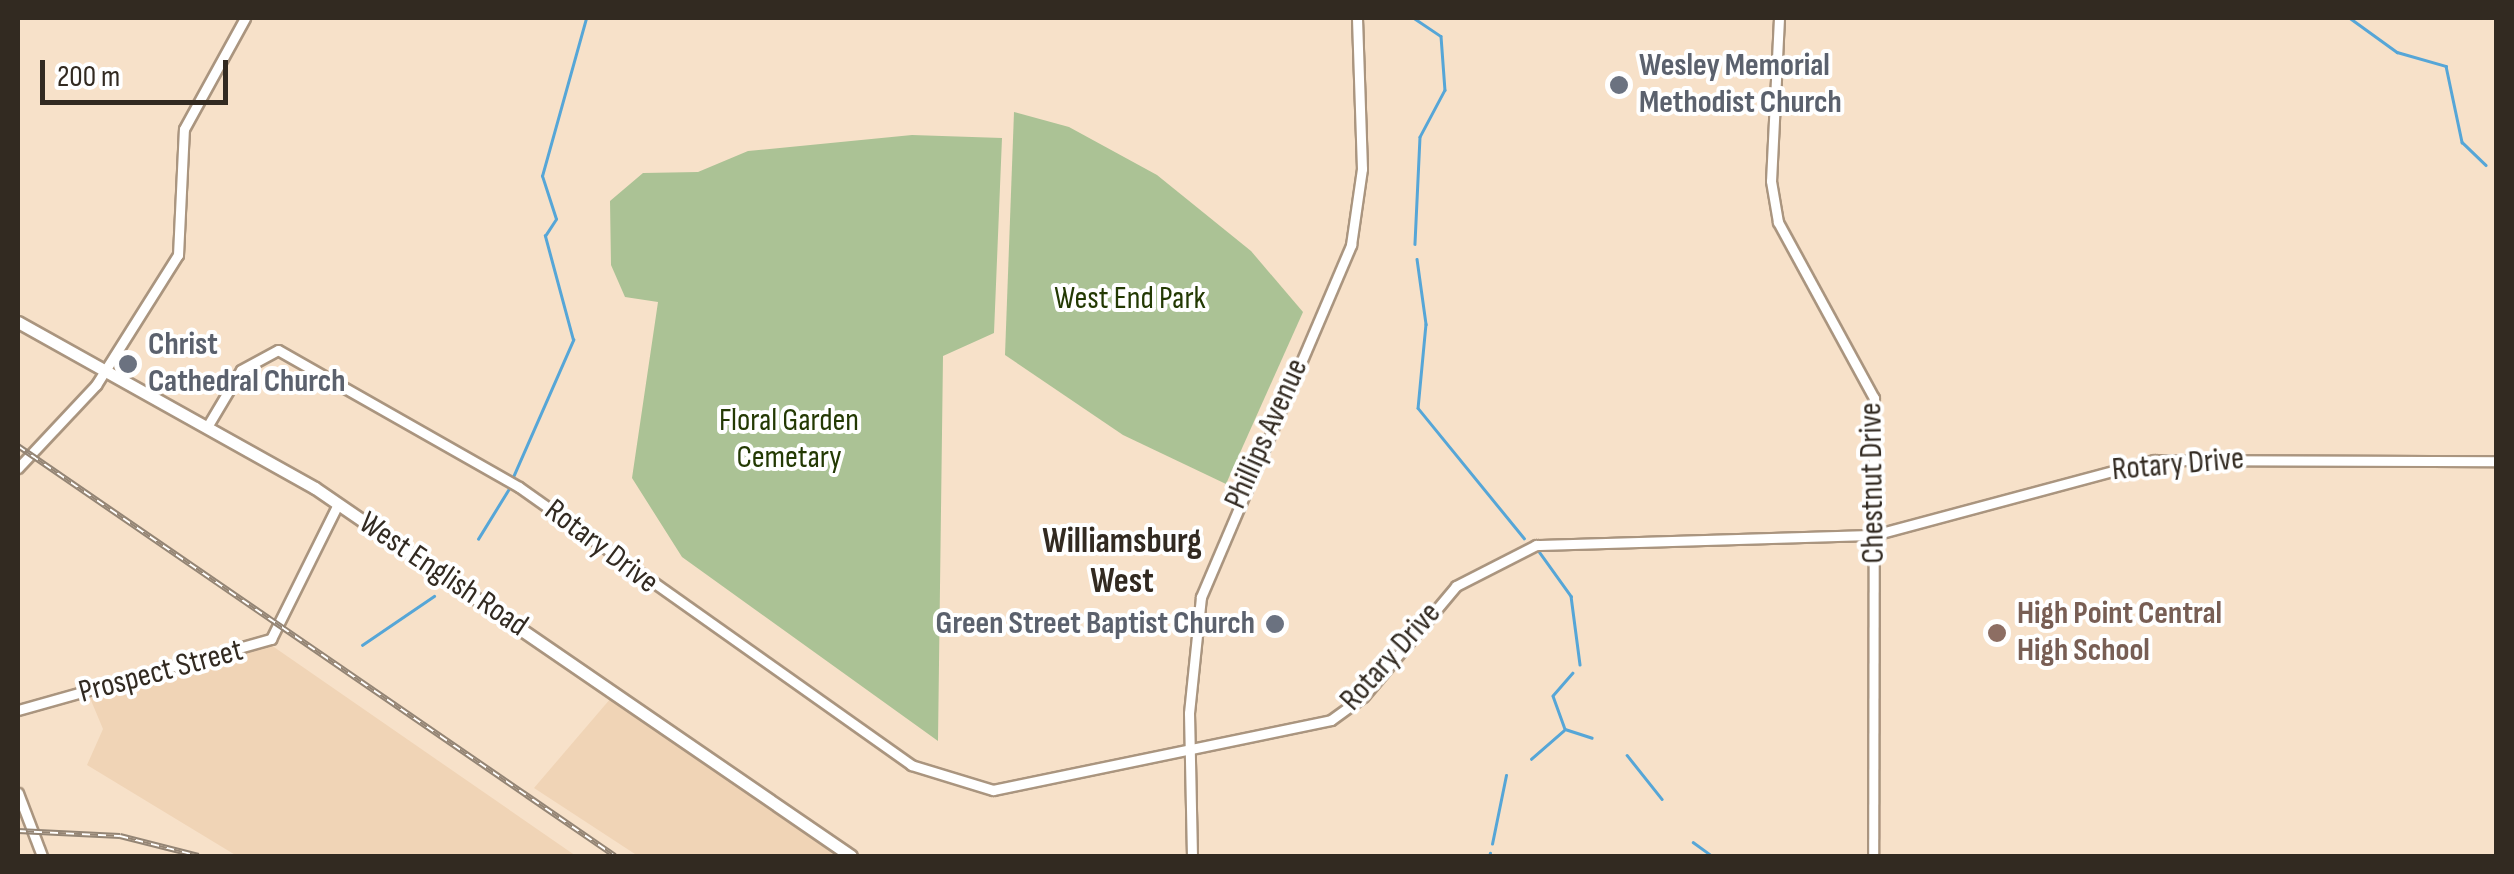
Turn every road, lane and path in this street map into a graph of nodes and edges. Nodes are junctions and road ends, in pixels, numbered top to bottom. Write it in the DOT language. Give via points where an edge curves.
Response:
graph roads {
  1 [pos="245,18"];
  2 [pos="1357,18"];
  3 [pos="1778,18"];
  4 [pos="18,322"];
  5 [pos="106,371"];
  6 [pos="207,427"];
  7 [pos="2496,461"];
  8 [pos="18,468"];
  9 [pos="338,504"];
  10 [pos="1874,535"];
  11 [pos="18,710"];
  12 [pos="1190,752"];
  13 [pos="18,794"];
  14 [pos="42,856"];
  15 [pos="851,856"];
  16 [pos="1192,856"];
  17 [pos="1872,856"];
  1 -- 5 [label="street" via="184,129 178,255"];
  2 -- 12 [label="street, Phillips Avenue" via="1362,169 1352,245 1200,597"];
  3 -- 10 [label="street, Chestnut Drive" via="1774,203 1804,283 1871,384"];
  4 -- 5 [label="main road, West English Road"];
  5 -- 6 [label="main road, West English Road"];
  5 -- 8 [label="street"];
  6 -- 9 [label="main road, West English Road"];
  6 -- 12 [label="street, Rotary Drive" via="241,370 278,350 519,487 937,780 1017,789"];
  7 -- 10 [label="street, Rotary Drive" via="2154,460"];
  9 -- 11 [label="street, Prospect Street" via="272,639"];
  9 -- 15 [label="main road, West English Road"];
  10 -- 12 [label="street, Rotary Drive" via="1517,550 1456,586 1363,697 1331,720"];
  10 -- 17 [label="street, Chestnut Drive"];
  12 -- 16 [label="street, Phillips Avenue"];
  13 -- 14 [label="street"];
}
